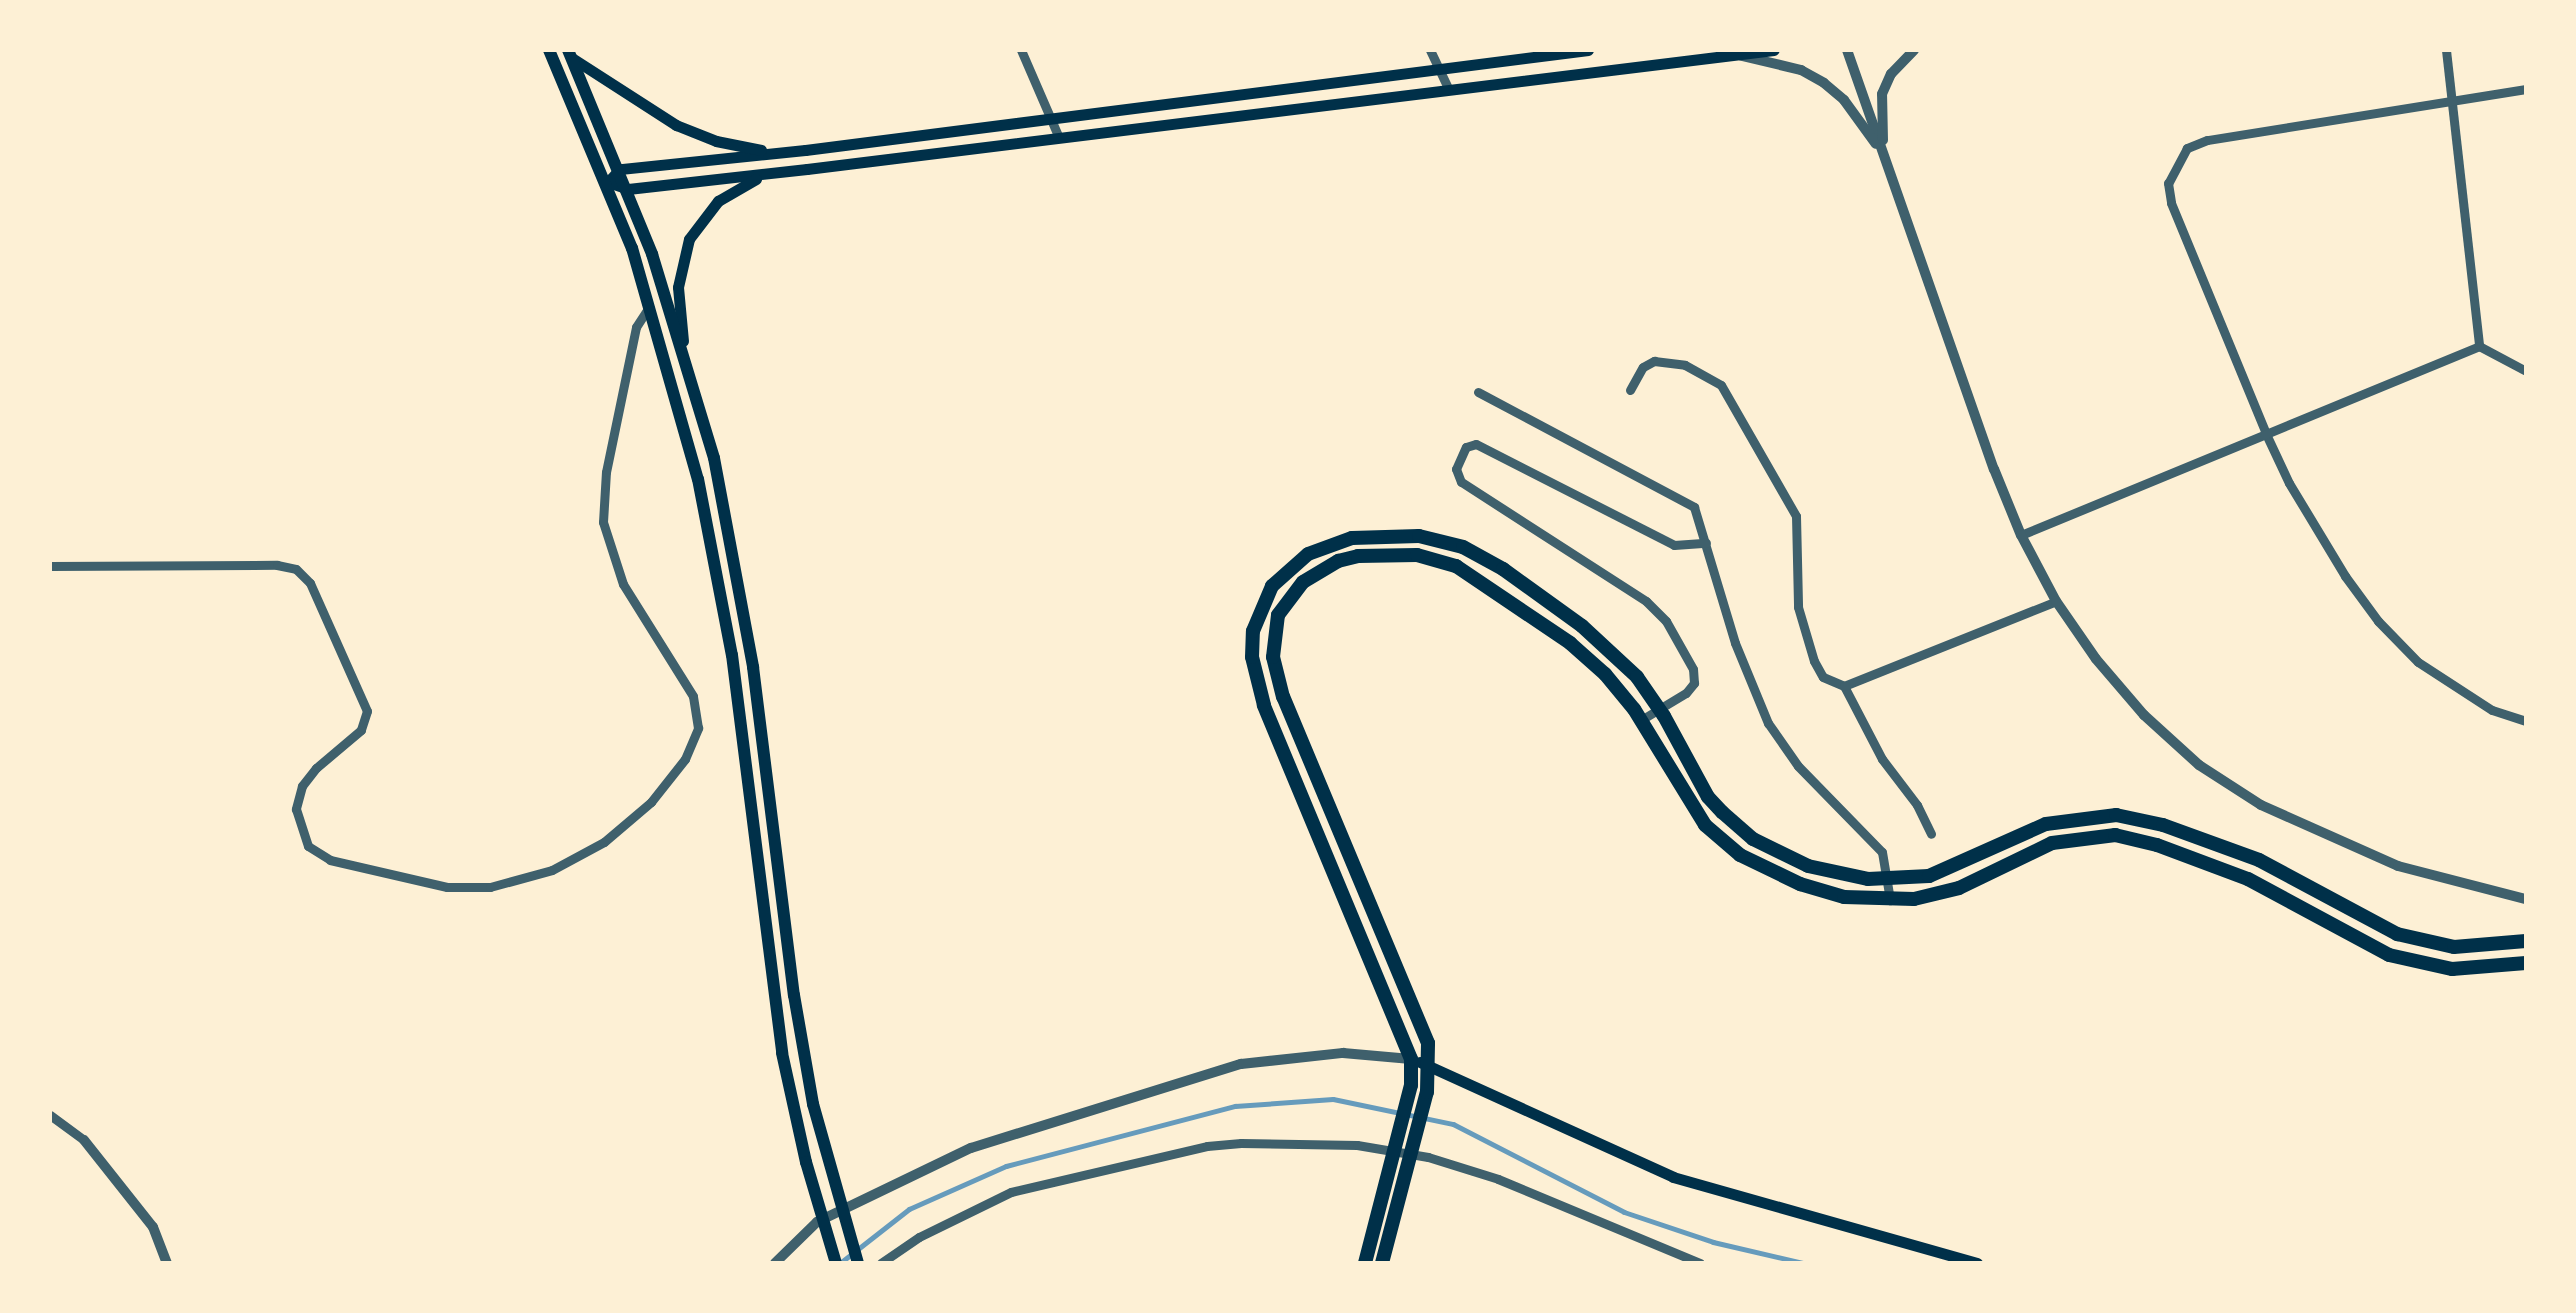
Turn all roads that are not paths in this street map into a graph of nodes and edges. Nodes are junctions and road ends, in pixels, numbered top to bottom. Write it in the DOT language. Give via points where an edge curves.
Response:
graph roads {
  1 [pos="549,50"];
  2 [pos="1021,50"];
  3 [pos="1430,50"];
  4 [pos="1588,50"];
  5 [pos="1774,50"];
  6 [pos="1847,50"];
  7 [pos="1914,50"];
  8 [pos="2446,50"];
  9 [pos="570,54"];
  10 [pos="1736,55"];
  11 [pos="1442,68"];
  12 [pos="2526,89"];
  13 [pos="1450,90"];
  14 [pos="2452,101"];
  15 [pos="1053,118"];
  16 [pos="1059,138"];
  17 [pos="805,150"];
  18 [pos="1888,166"];
  19 [pos="620,169"];
  20 [pos="807,169"];
  21 [pos="608,182"];
  22 [pos="628,189"];
  23 [pos="651,305"];
  24 [pos="2479,346"];
  25 [pos="686,355"];
  26 [pos="2526,371"];
  27 [pos="1630,390"];
  28 [pos="1478,392"];
  29 [pos="2266,434"];
  30 [pos="2021,535"];
  31 [pos="1706,543"];
  32 [pos="50,566"];
  33 [pos="2056,601"];
  34 [pos="1844,686"];
  35 [pos="1660,709"];
  36 [pos="1641,720"];
  37 [pos="2526,721"];
  38 [pos="1931,834"];
  39 [pos="1888,880"];
  40 [pos="2526,899"];
  41 [pos="1890,900"];
  42 [pos="2522,941"];
  43 [pos="2526,963"];
  44 [pos="1411,1059"];
  45 [pos="1430,1065"];
  46 [pos="50,1115"];
  47 [pos="84,1140"];
  48 [pos="1396,1142"];
  49 [pos="1413,1146"];
  50 [pos="167,1263"];
  51 [pos="775,1263"];
  52 [pos="836,1263"];
  53 [pos="858,1263"];
  54 [pos="881,1263"];
  55 [pos="1365,1263"];
  56 [pos="1382,1263"];
  57 [pos="1700,1263"];
  58 [pos="1977,1263"];
  1 -- 21 [label="main road"];
  2 -- 15 [label="street"];
  3 -- 11 [label="street"];
  4 -- 11 [label="main road"];
  5 -- 10 [label="main road"];
  6 -- 18 [label="street"];
  7 -- 18 [label="street" via="1890,74 1882,94"];
  8 -- 14 [label="street"];
  9 -- 17 [label="main road" via="656,115 696,134 738,147"];
  9 -- 19 [label="main road"];
  10 -- 13 [label="main road"];
  10 -- 18 [label="street" via="1802,70 1824,84 1860,120"];
  11 -- 13 [label="street"];
  11 -- 15 [label="main road"];
  12 -- 14 [label="street"];
  13 -- 16 [label="main road"];
  14 -- 24 [label="street"];
  14 -- 29 [label="street" via="2208,140 2180,156 2168,183 2171,204"];
  15 -- 16 [label="street"];
  15 -- 17 [label="main road"];
  16 -- 20 [label="main road"];
  17 -- 19 [label="main road"];
  18 -- 30 [label="street"];
  19 -- 21 [label="main road"];
  19 -- 22 [label="main road"];
  20 -- 22 [label="main road"];
  20 -- 25 [label="main road" via="744,184 697,224 678,286"];
  21 -- 22 [label="main road"];
  21 -- 23 [label="main road"];
  22 -- 25 [label="main road"];
  23 -- 32 [label="street" via="636,327 606,472 603,522 623,584 693,696 698,728 686,759 652,802 604,842 552,870 490,887 447,887 344,864 308,846 297,822 302,786 361,730 366,711 310,583 296,569"];
  23 -- 52 [label="main road" via="722,596 786,1072"];
  24 -- 26 [label="street"];
  24 -- 29 [label="street"];
  25 -- 53 [label="main road" via="736,562 813,1104"];
  27 -- 34 [label="street" via="1642,367 1654,361 1685,365 1721,385 1790,500 1807,644 1823,677"];
  28 -- 31 [label="street" via="1682,496 1694,506"];
  29 -- 30 [label="street"];
  29 -- 37 [label="street" via="2315,531 2378,621 2418,662 2466,696"];
  30 -- 33 [label="street"];
  31 -- 35 [label="street" via="1674,545 1476,444 1466,447 1456,469 1461,482 1657,609 1694,676 1686,692"];
  31 -- 39 [label="street" via="1768,723 1798,766 1876,844"];
  33 -- 34 [label="street"];
  33 -- 40 [label="street" via="2144,715 2199,764 2262,804 2398,866"];
  34 -- 38 [label="street"];
  35 -- 36 [label="street"];
  35 -- 39 [label="highway" via="1708,797 1737,826 1808,866"];
  35 -- 44 [label="highway" via="1620,658 1582,626 1503,568 1452,544 1396,534 1352,538 1308,554 1272,586 1253,630 1256,682"];
  36 -- 41 [label="highway" via="1690,807 1740,855 1822,892"];
  36 -- 45 [label="highway" via="1570,643 1474,575 1436,559 1377,552 1338,561 1302,582 1278,615 1273,656 1283,697 1423,1026"];
  39 -- 41 [label="street"];
  39 -- 42 [label="highway" via="1949,870 2046,824 2116,815 2259,860 2397,934 2454,947"];
  41 -- 43 [label="highway" via="1959,888 2052,843 2115,835 2248,879 2389,955 2452,968"];
  44 -- 45 [label="main road"];
  44 -- 48 [label="highway"];
  44 -- 51 [label="street" via="1342,1052 1241,1064 971,1148 817,1222"];
  45 -- 49 [label="highway"];
  45 -- 58 [label="main road" via="1673,1176"];
  46 -- 47 [label="street"];
  47 -- 50 [label="street" via="152,1227"];
  48 -- 49 [label="street"];
  48 -- 54 [label="street" via="1207,1146 991,1199"];
  48 -- 55 [label="highway"];
  49 -- 56 [label="highway"];
  49 -- 57 [label="street"];
}
